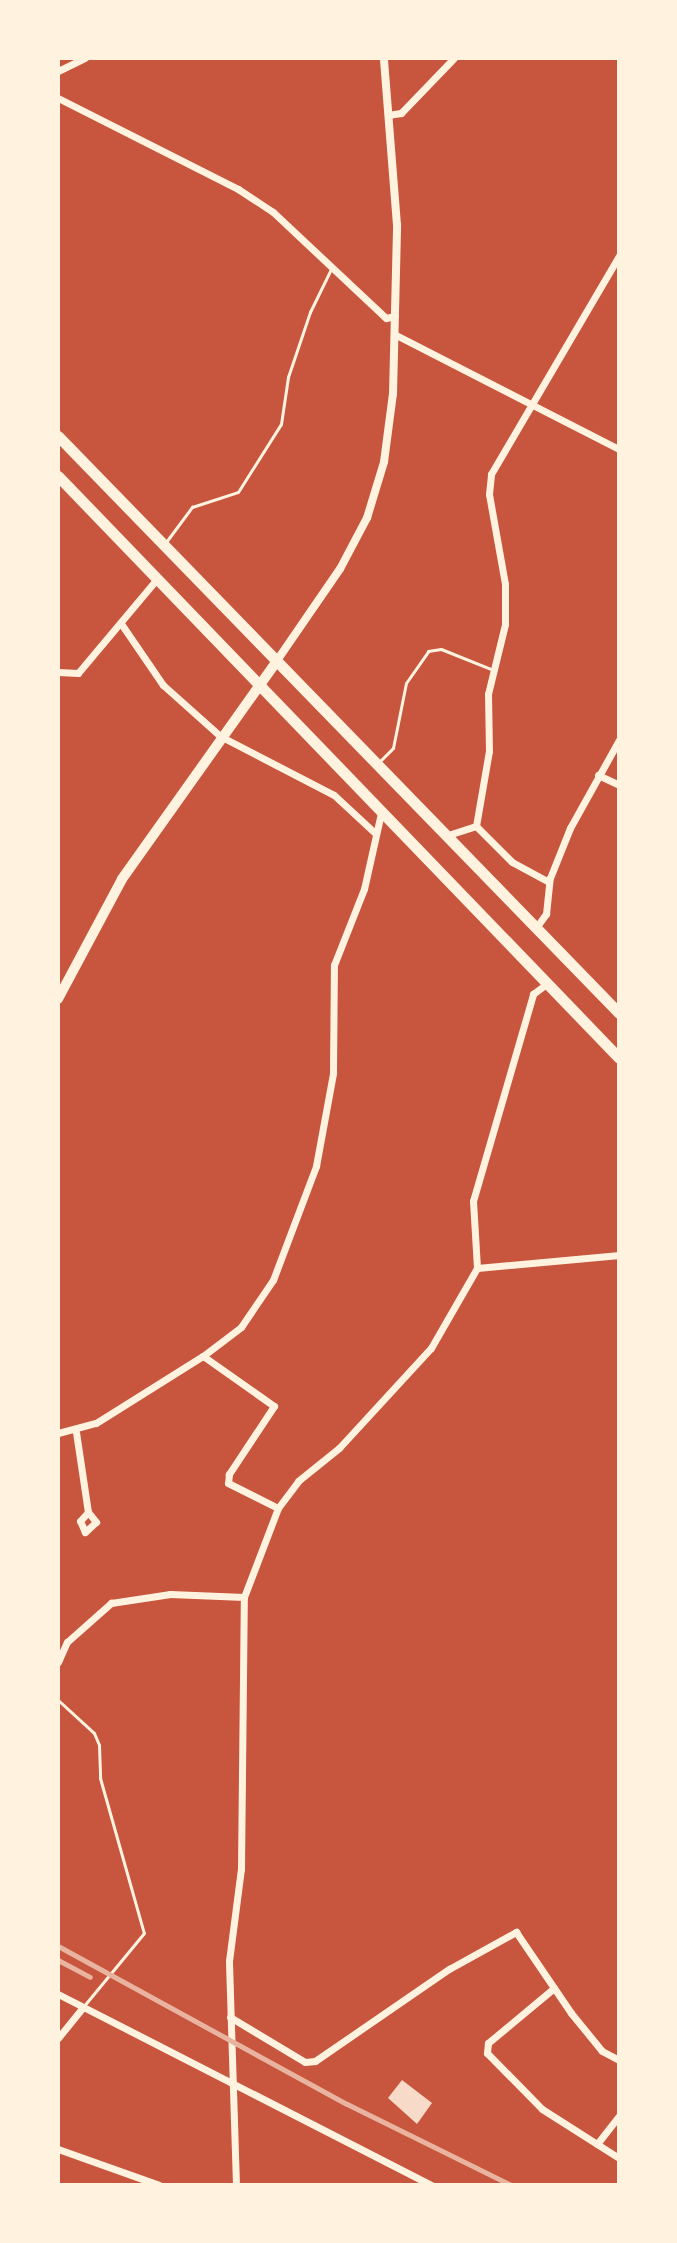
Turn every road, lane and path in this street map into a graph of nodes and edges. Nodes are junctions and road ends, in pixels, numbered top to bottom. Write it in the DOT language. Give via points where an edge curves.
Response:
graph roads {
  1 [pos="85,58"];
  2 [pos="384,58"];
  3 [pos="454,58"];
  4 [pos="58,71"];
  5 [pos="58,98"];
  6 [pos="388,115"];
  7 [pos="619,256"];
  8 [pos="331,269"];
  9 [pos="395,316"];
  10 [pos="394,334"];
  11 [pos="531,403"];
  12 [pos="58,436"];
  13 [pos="619,449"];
  14 [pos="58,476"];
  15 [pos="163,546"];
  16 [pos="157,579"];
  17 [pos="122,625"];
  18 [pos="276,662"];
  19 [pos="495,671"];
  20 [pos="58,672"];
  21 [pos="257,686"];
  22 [pos="220,736"];
  23 [pos="619,740"];
  24 [pos="376,765"];
  25 [pos="598,775"];
  26 [pos="619,785"];
  27 [pos="381,813"];
  28 [pos="476,826"];
  29 [pos="376,834"];
  30 [pos="443,837"];
  31 [pos="549,882"];
  32 [pos="535,929"];
  33 [pos="545,985"];
  34 [pos="58,999"];
  35 [pos="619,1013"];
  36 [pos="619,1058"];
  37 [pos="619,1255"];
  38 [pos="477,1268"];
  39 [pos="203,1356"];
  40 [pos="76,1432"];
  41 [pos="58,1433"];
  42 [pos="278,1508"];
  43 [pos="88,1512"];
  44 [pos="244,1597"];
  45 [pos="58,1662"];
  46 [pos="58,1700"];
  47 [pos="554,1988"];
  48 [pos="58,1994"];
  49 [pos="82,2008"];
  50 [pos="230,2017"];
  51 [pos="58,2038"];
  52 [pos="619,2060"];
  53 [pos="232,2082"];
  54 [pos="619,2116"];
  55 [pos="597,2144"];
  56 [pos="58,2149"];
  57 [pos="619,2158"];
  58 [pos="159,2185"];
  59 [pos="236,2185"];
  60 [pos="432,2185"];
  1 -- 4 [label="street"];
  2 -- 6 [label="street"];
  3 -- 6 [label="street" via="401,113"];
  5 -- 8 [label="street" via="238,189 273,212"];
  6 -- 9 [label="street" via="397,225"];
  7 -- 11 [label="street"];
  8 -- 9 [label="street" via="386,318"];
  8 -- 15 [label="lane" via="288,377 281,424 238,492 192,507"];
  9 -- 10 [label="street"];
  10 -- 11 [label="street"];
  10 -- 18 [label="street" via="384,462 367,518 340,569"];
  11 -- 13 [label="street"];
  11 -- 19 [label="street" via="491,474 489,494 505,584 505,624"];
  12 -- 15 [label="highway"];
  14 -- 16 [label="highway"];
  15 -- 18 [label="highway"];
  16 -- 17 [label="street"];
  16 -- 21 [label="highway"];
  17 -- 20 [label="street" via="78,673"];
  17 -- 22 [label="street" via="163,685"];
  18 -- 21 [label="main road"];
  18 -- 24 [label="highway"];
  19 -- 24 [label="lane" via="441,649 428,651 406,683 393,748"];
  19 -- 28 [label="street" via="488,694 489,751"];
  21 -- 22 [label="main road"];
  21 -- 27 [label="highway"];
  22 -- 29 [label="street" via="334,795"];
  22 -- 34 [label="main road" via="122,879"];
  23 -- 25 [label="street"];
  24 -- 30 [label="highway"];
  25 -- 26 [label="street"];
  25 -- 31 [label="street"];
  27 -- 29 [label="street"];
  27 -- 33 [label="highway"];
  28 -- 30 [label="street"];
  28 -- 31 [label="street" via="512,862"];
  29 -- 39 [label="street" via="364,889 334,965 333,1073 316,1166 260,1305"];
  30 -- 32 [label="highway"];
  31 -- 32 [label="street" via="546,914"];
  32 -- 35 [label="highway"];
  33 -- 36 [label="highway"];
  33 -- 38 [label="street" via="533,994 473,1201"];
  37 -- 38 [label="street"];
  38 -- 42 [label="street" via="431,1348 339,1448 298,1481"];
  39 -- 40 [label="street"];
  39 -- 42 [label="street" via="274,1406 228,1483"];
  40 -- 41 [label="street"];
  40 -- 43 [label="street"];
  42 -- 44 [label="street"];
  44 -- 45 [label="street" via="170,1594 111,1603 67,1642"];
  44 -- 50 [label="street" via="241,1869 229,1961"];
  46 -- 49 [label="lane" via="94,1733 99,1745 100,1778 144,1933"];
  47 -- 50 [label="street" via="516,1932 449,1969 315,2061 305,2062"];
  47 -- 52 [label="street" via="602,2051"];
  47 -- 55 [label="street" via="488,2043 487,2053 542,2109"];
  48 -- 49 [label="street"];
  49 -- 51 [label="street"];
  49 -- 53 [label="street"];
  50 -- 53 [label="street"];
  53 -- 59 [label="street"];
  53 -- 60 [label="street"];
  54 -- 55 [label="street"];
  55 -- 57 [label="street"];
  56 -- 58 [label="street"];
}
